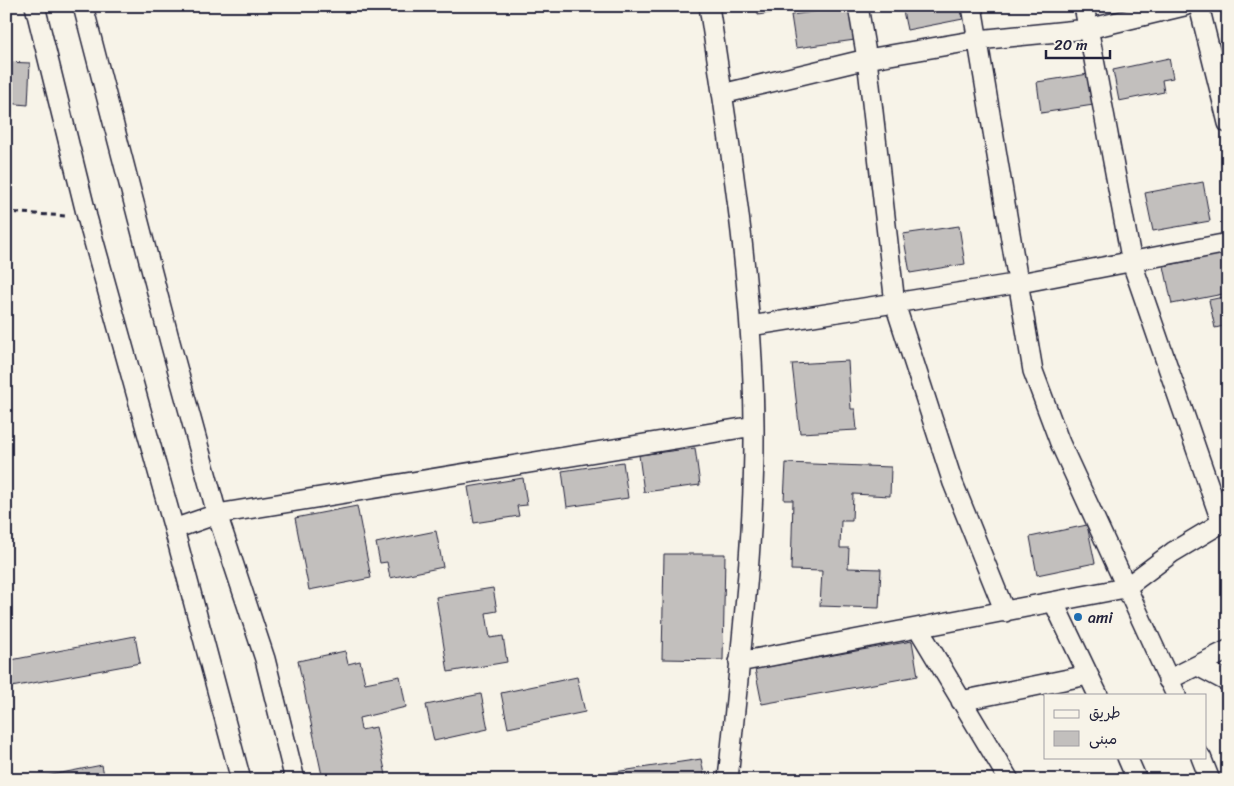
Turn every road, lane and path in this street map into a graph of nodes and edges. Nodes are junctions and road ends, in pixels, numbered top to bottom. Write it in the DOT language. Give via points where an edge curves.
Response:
graph roads {
  1 [pos="35,6"];
  2 [pos="83,6"];
  3 [pos="710,6"];
  4 [pos="858,6"];
  5 [pos="972,6"];
  6 [pos="1084,6"];
  7 [pos="1184,6"];
  8 [pos="1199,6"];
  9 [pos="1088,29"];
  10 [pos="978,40"];
  11 [pos="867,59"];
  12 [pos="722,94"];
  13 [pos="1228,122"];
  14 [pos="6,212"];
  15 [pos="87,217"];
  16 [pos="1228,243"];
  17 [pos="1132,262"];
  18 [pos="1020,283"];
  19 [pos="895,304"];
  20 [pos="750,326"];
  21 [pos="754,426"];
  22 [pos="217,514"];
  23 [pos="1224,520"];
  24 [pos="174,529"];
  25 [pos="1126,588"];
  26 [pos="1054,603"];
  27 [pos="1005,612"];
  28 [pos="918,628"];
  29 [pos="1228,650"];
  30 [pos="739,662"];
  31 [pos="1198,666"];
  32 [pos="1088,675"];
  33 [pos="1228,682"];
  34 [pos="1172,688"];
  35 [pos="1098,694"];
  36 [pos="961,701"];
  37 [pos="1127,758"];
  38 [pos="1201,758"];
  39 [pos="241,780"];
  40 [pos="295,780"];
  41 [pos="728,780"];
  42 [pos="1009,780"];
  43 [pos="1137,780"];
  44 [pos="1210,780"];
  1 -- 15 [label="street"];
  2 -- 22 [label="street"];
  3 -- 12 [label="street"];
  4 -- 11 [label="street"];
  5 -- 10 [label="street"];
  6 -- 9 [label="street"];
  7 -- 9 [label="street"];
  8 -- 13 [label="street"];
  9 -- 10 [label="street"];
  9 -- 17 [label="street"];
  10 -- 11 [label="street"];
  10 -- 18 [label="street"];
  11 -- 12 [label="street"];
  11 -- 19 [label="street"];
  12 -- 20 [label="street" via="748,288"];
  14 -- 15 [label="path"];
  15 -- 24 [label="street"];
  16 -- 17 [label="street"];
  17 -- 18 [label="street"];
  17 -- 23 [label="street"];
  18 -- 19 [label="street"];
  18 -- 25 [label="street" via="1034,371 1045,407"];
  19 -- 20 [label="street"];
  19 -- 27 [label="street" via="953,483"];
  20 -- 21 [label="street"];
  21 -- 22 [label="street"];
  21 -- 30 [label="street" via="749,562"];
  22 -- 24 [label="street"];
  22 -- 40 [label="street" via="265,659"];
  23 -- 25 [label="street"];
  24 -- 39 [label="street"];
  25 -- 26 [label="street"];
  25 -- 34 [label="street"];
  26 -- 27 [label="street"];
  26 -- 32 [label="street"];
  27 -- 28 [label="street"];
  28 -- 30 [label="street"];
  28 -- 36 [label="street"];
  29 -- 31 [label="street"];
  30 -- 41 [label="street"];
  31 -- 33 [label="street"];
  31 -- 34 [label="street"];
  32 -- 35 [label="street"];
  32 -- 36 [label="street"];
  36 -- 42 [label="street"];
  37 -- 43 [label="street"];
  38 -- 44 [label="street"];
}
